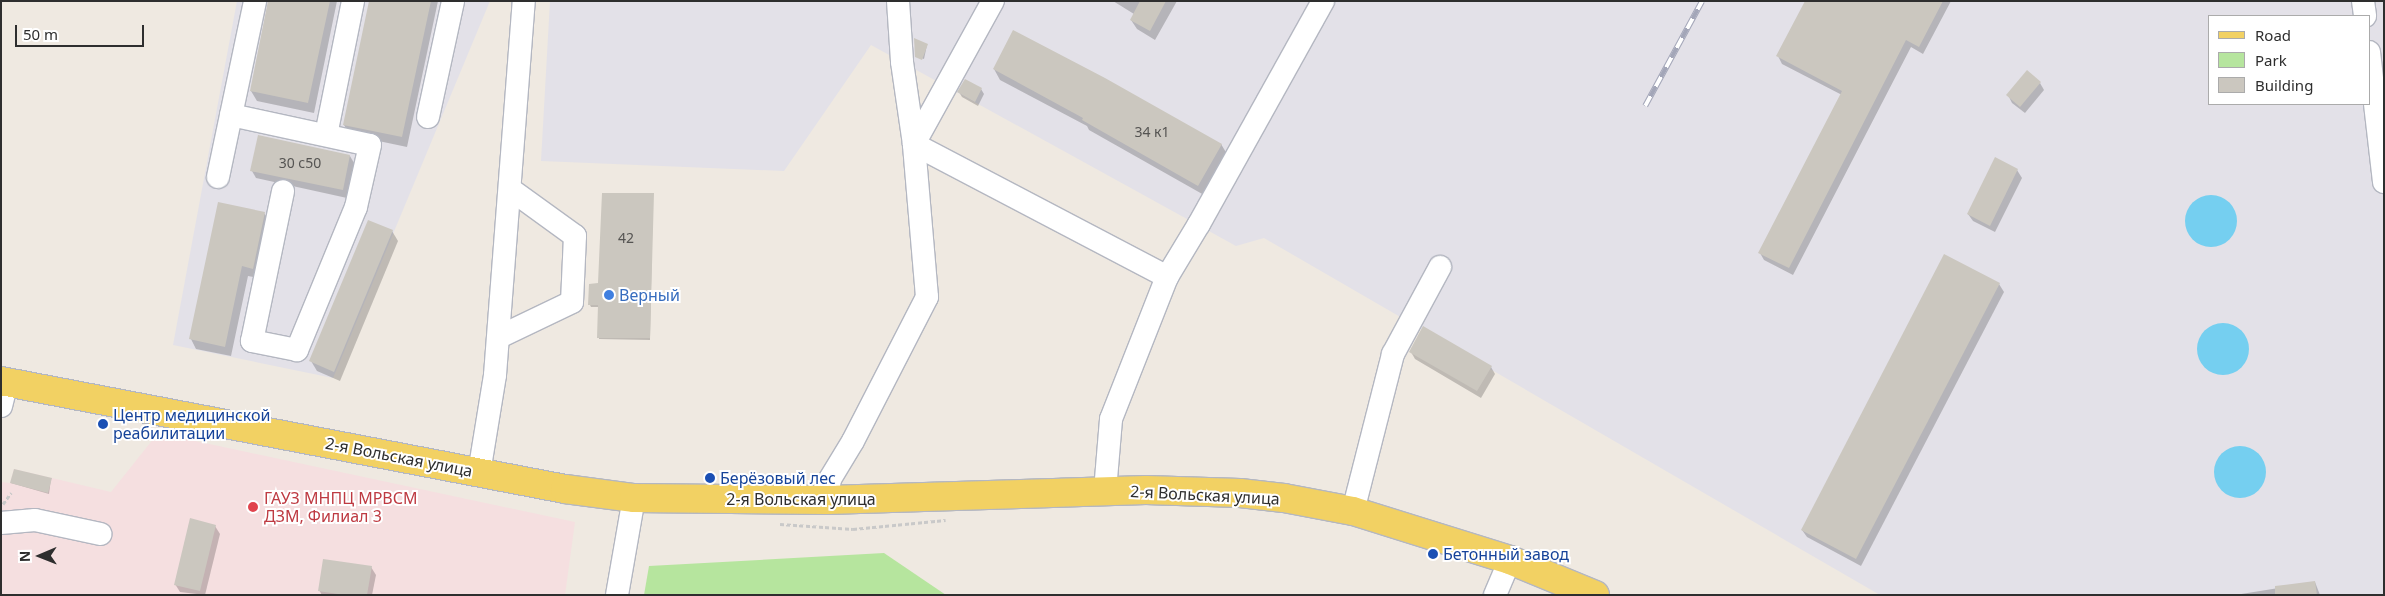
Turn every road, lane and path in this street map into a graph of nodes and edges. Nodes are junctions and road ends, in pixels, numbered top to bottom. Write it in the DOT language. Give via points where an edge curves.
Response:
graph roads {
  1 [pos="255,1"];
  2 [pos="354,1"];
  3 [pos="452,1"];
  4 [pos="524,1"];
  5 [pos="898,1"];
  6 [pos="993,1"];
  7 [pos="1323,1"];
  8 [pos="2363,1"];
  9 [pos="2365,15"];
  10 [pos="2370,61"];
  11 [pos="231,115"];
  12 [pos="428,117"];
  13 [pos="326,135"];
  14 [pos="914,144"];
  15 [pos="218,177"];
  16 [pos="2384,182"];
  17 [pos="510,189"];
  18 [pos="282,191"];
  19 [pos="1440,267"];
  20 [pos="1167,277"];
  21 [pos="498,338"];
  22 [pos="3,389"];
  23 [pos="479,473"];
  24 [pos="1105,491"];
  25 [pos="634,498"];
  26 [pos="827,500"];
  27 [pos="1353,512"];
  28 [pos="950,519"];
  29 [pos="1,524"];
  30 [pos="780,524"];
  31 [pos="101,534"];
  32 [pos="1510,560"];
  33 [pos="617,595"];
  34 [pos="1495,595"];
  35 [pos="1595,595"];
  1 -- 11 [label="street"];
  2 -- 13 [label="street"];
  3 -- 12 [label="street"];
  4 -- 17 [label="street"];
  5 -- 14 [label="street" via="902,62"];
  6 -- 14 [label="street"];
  7 -- 20 [label="street"];
  8 -- 9 [label="street"];
  10 -- 16 [label="street"];
  11 -- 13 [label="street"];
  11 -- 15 [label="street"];
  13 -- 18 [label="street" via="370,144 356,207 297,350 252,341"];
  14 -- 20 [label="street"];
  14 -- 26 [label="street" via="927,297 830,479"];
  17 -- 21 [label="street"];
  17 -- 21 [label="street" via="575,236 572,302"];
  19 -- 27 [label="street" via="1393,354"];
  20 -- 24 [label="street" via="1111,420"];
  21 -- 23 [label="street" via="496,375"];
  22 -- 23 [label="main road, 2-я Вольская улица"];
  23 -- 25 [label="main road, 2-я Вольская улица"];
  24 -- 26 [label="main road, 2-я Вольская улица"];
  24 -- 27 [label="main road, 2-я Вольская улица" via="1240,493"];
  25 -- 26 [label="main road, 2-я Вольская улица"];
  25 -- 33 [label="street"];
  27 -- 32 [label="main road, 2-я Вольская улица"];
  28 -- 30 [label="path" via="853,529"];
  29 -- 31 [label="street" via="35,520"];
  32 -- 34 [label="street"];
  32 -- 35 [label="main road, 2-я Вольская улица"];
}
